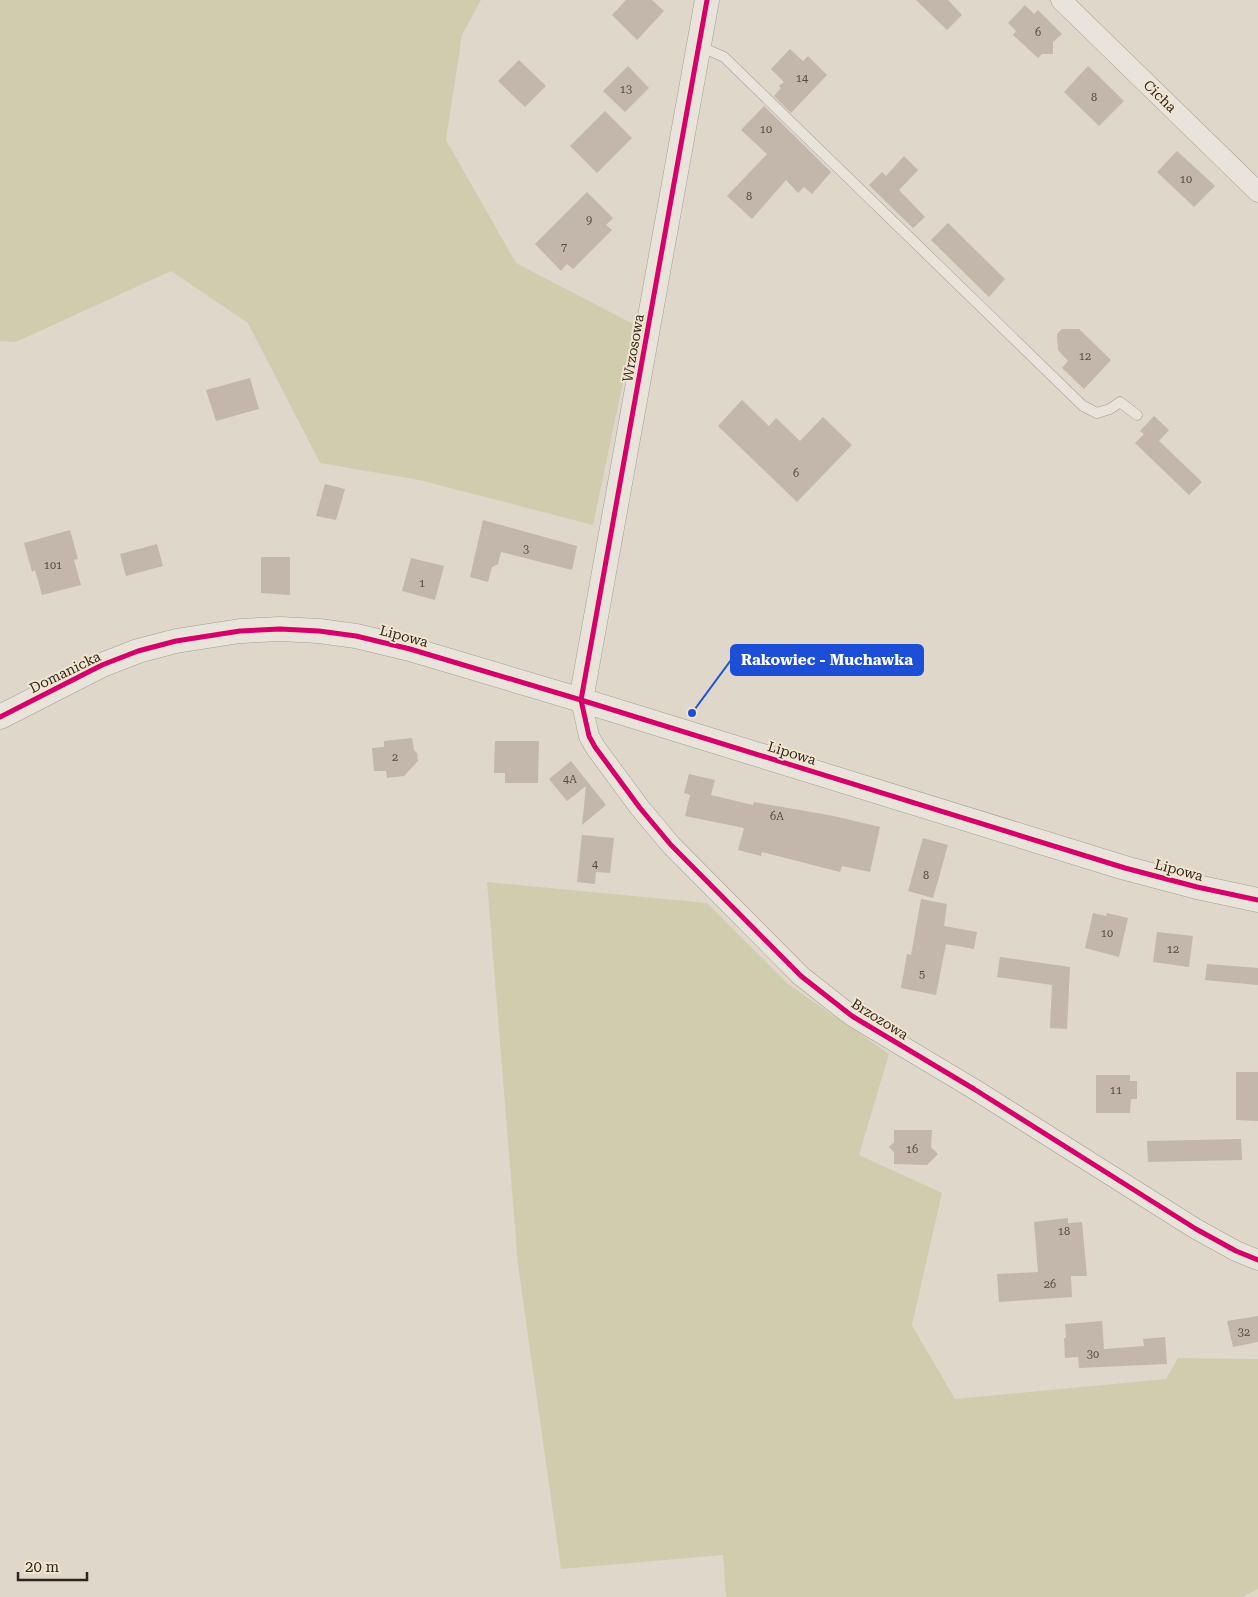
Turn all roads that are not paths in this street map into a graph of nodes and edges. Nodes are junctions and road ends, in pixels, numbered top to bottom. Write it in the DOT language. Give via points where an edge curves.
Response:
graph roads {
  1 [pos="707,0"];
  2 [pos="1061,0"];
  3 [pos="699,46"];
  4 [pos="1258,192"];
  5 [pos="1138,415"];
  6 [pos="319,631"];
  7 [pos="581,700"];
  8 [pos="0,717"];
  9 [pos="1258,900"];
  10 [pos="1258,1260"];
  1 -- 3 [label="street, Wrzosowa"];
  2 -- 4 [label="street, Cicha"];
  3 -- 5 [label="lane" via="724,57 1083,406 1097,413 1120,402"];
  3 -- 7 [label="street, Wrzosowa"];
  6 -- 7 [label="street, Lipowa" via="382,641"];
  6 -- 8 [label="street, Domanicka" via="240,631 176,641 138,651 102,664"];
  7 -- 9 [label="street, Lipowa" via="1125,868"];
  7 -- 10 [label="street, Brzozowa" via="589,736 595,747 640,808 800,976 852,1016 1196,1229"];
}
